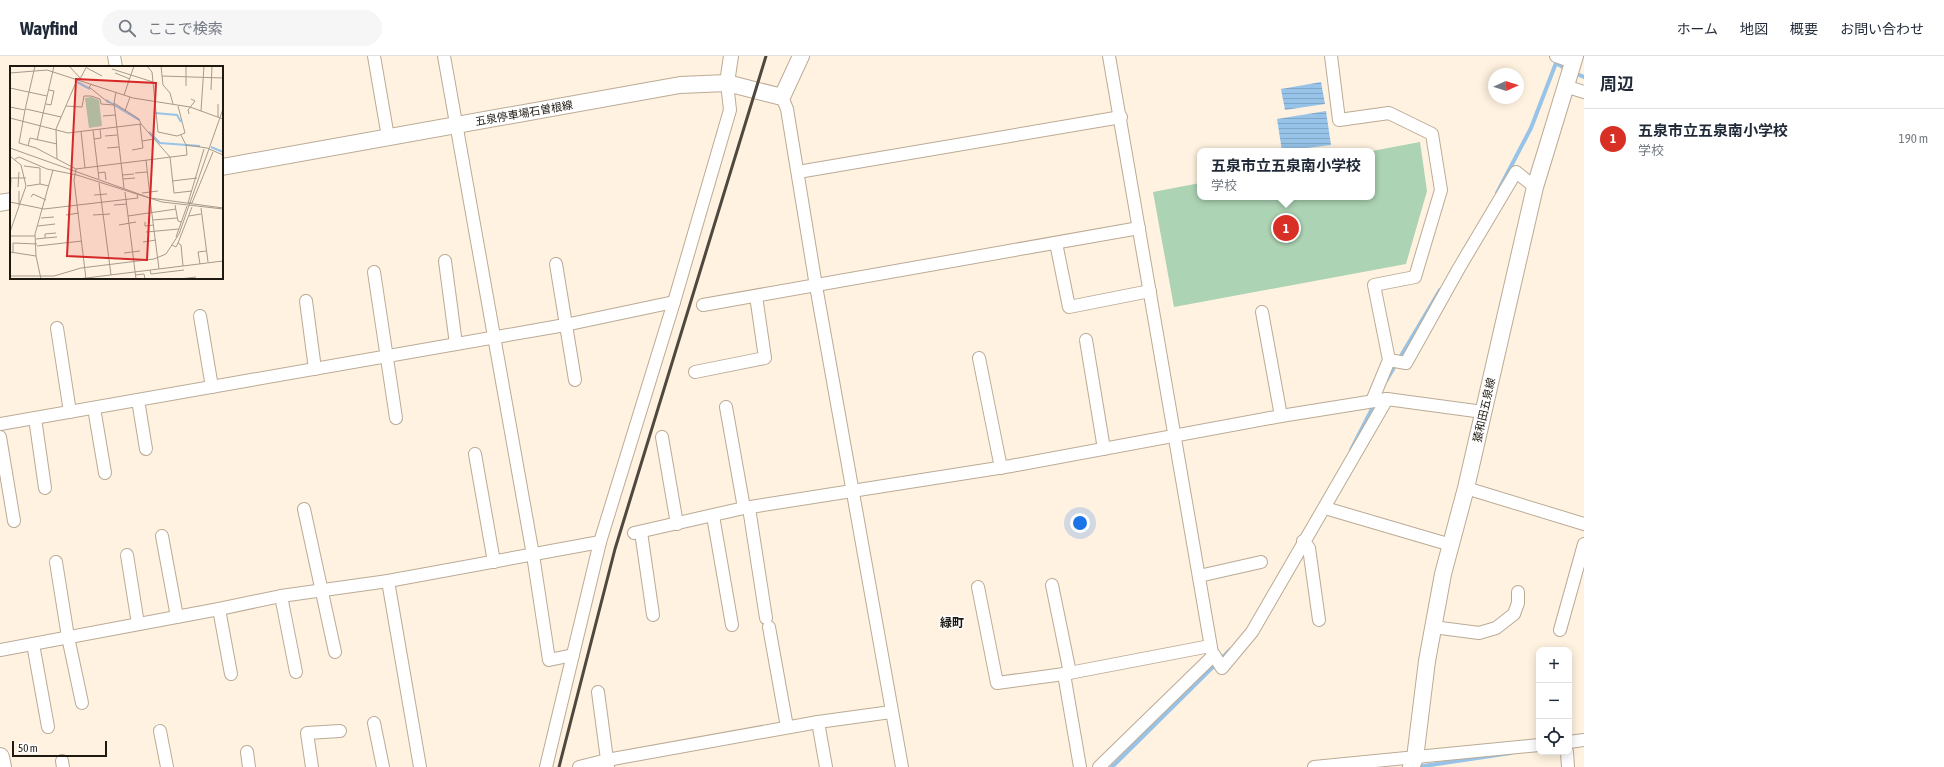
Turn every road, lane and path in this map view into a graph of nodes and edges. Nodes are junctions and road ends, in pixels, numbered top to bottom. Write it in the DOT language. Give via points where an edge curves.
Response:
graph roads {
  1 [pos="114,56"];
  2 [pos="374,56"];
  3 [pos="444,56"];
  4 [pos="731,56"];
  5 [pos="801,56"];
  6 [pos="1109,56"];
  7 [pos="1331,56"];
  8 [pos="1556,56"];
  9 [pos="1574,59"];
  10 [pos="116,66"];
  11 [pos="727,83"];
  12 [pos="1565,86"];
  13 [pos="1584,92"];
  14 [pos="782,97"];
  15 [pos="1120,117"];
  16 [pos="457,125"];
  17 [pos="388,137"];
  18 [pos="223,167"];
  19 [pos="798,172"];
  20 [pos="1535,187"];
  21 [pos="10,201"];
  22 [pos="0,203"];
  23 [pos="1139,228"];
  24 [pos="1056,243"];
  25 [pos="445,261"];
  26 [pos="556,264"];
  27 [pos="374,272"];
  28 [pos="816,286"];
  29 [pos="1150,291"];
  30 [pos="756,296"];
  31 [pos="306,301"];
  32 [pos="674,302"];
  33 [pos="703,304"];
  34 [pos="1262,312"];
  35 [pos="200,316"];
  36 [pos="565,325"];
  37 [pos="56,328"];
  38 [pos="494,337"];
  39 [pos="1086,340"];
  40 [pos="456,344"];
  41 [pos="386,356"];
  42 [pos="979,358"];
  43 [pos="1389,360"];
  44 [pos="315,369"];
  45 [pos="695,372"];
  46 [pos="575,380"];
  47 [pos="212,387"];
  48 [pos="1387,399"];
  49 [pos="138,400"];
  50 [pos="1372,401"];
  51 [pos="726,407"];
  52 [pos="94,408"];
  53 [pos="70,412"];
  54 [pos="1483,412"];
  55 [pos="1281,416"];
  56 [pos="35,418"];
  57 [pos="396,418"];
  58 [pos="0,424"];
  59 [pos="1175,436"];
  60 [pos="0,437"];
  61 [pos="662,437"];
  62 [pos="146,449"];
  63 [pos="1104,449"];
  64 [pos="476,454"];
  65 [pos="1001,468"];
  66 [pos="105,473"];
  67 [pos="45,488"];
  68 [pos="1466,488"];
  69 [pos="853,492"];
  70 [pos="747,508"];
  71 [pos="1325,508"];
  72 [pos="304,509"];
  73 [pos="713,516"];
  74 [pos="14,521"];
  75 [pos="676,524"];
  76 [pos="1584,524"];
  77 [pos="162,536"];
  78 [pos="1304,541"];
  79 [pos="600,542"];
  80 [pos="1584,544"];
  81 [pos="1451,545"];
  82 [pos="127,555"];
  83 [pos="533,555"];
  84 [pos="56,562"];
  85 [pos="494,562"];
  86 [pos="1261,562"];
  87 [pos="1199,576"];
  88 [pos="388,582"];
  89 [pos="1052,585"];
  90 [pos="978,587"];
  91 [pos="321,589"];
  92 [pos="1518,592"];
  93 [pos="281,596"];
  94 [pos="219,610"];
  95 [pos="653,615"];
  96 [pos="177,617"];
  97 [pos="1319,620"];
  98 [pos="138,624"];
  99 [pos="732,625"];
  100 [pos="1433,627"];
  101 [pos="1560,630"];
  102 [pos="68,637"];
  103 [pos="33,644"];
  104 [pos="0,650"];
  105 [pos="1212,651"];
  106 [pos="335,652"];
  107 [pos="573,655"];
  108 [pos="296,672"];
  109 [pos="1067,673"];
  110 [pos="230,674"];
  111 [pos="598,692"];
  112 [pos="82,704"];
  113 [pos="891,712"];
  114 [pos="818,722"];
  115 [pos="374,723"];
  116 [pos="48,727"];
  117 [pos="787,727"];
  118 [pos="160,731"];
  119 [pos="340,732"];
  120 [pos="1584,740"];
  121 [pos="1572,742"];
  122 [pos="1536,745"];
  123 [pos="247,752"];
  124 [pos="1567,755"];
  125 [pos="0,757"];
  126 [pos="1413,762"];
  127 [pos="607,763"];
  128 [pos="1344,765"];
  129 [pos="1102,766"];
  130 [pos="2,767"];
  131 [pos="167,767"];
  132 [pos="249,767"];
  133 [pos="312,767"];
  134 [pos="383,767"];
  135 [pos="420,767"];
  136 [pos="546,767"];
  137 [pos="579,767"];
  138 [pos="826,767"];
  139 [pos="902,767"];
  140 [pos="1080,767"];
  141 [pos="1314,767"];
  142 [pos="1568,767"];
  1 -- 10 [label="street"];
  2 -- 17 [label="street"];
  3 -- 16 [label="street"];
  4 -- 11 [label="street"];
  5 -- 14 [label="main road"];
  6 -- 15 [label="street"];
  7 -- 43 [label="street" via="1340,120 1389,113 1432,134 1441,190 1415,277 1374,285"];
  8 -- 9 [label="street"];
  9 -- 12 [label="main road, 猿和田五泉線"];
  11 -- 14 [label="main road, 五泉停車場石曽根線"];
  11 -- 16 [label="main road, 五泉停車場石曽根線" via="680,85"];
  11 -- 32 [label="street" via="730,110"];
  12 -- 13 [label="street"];
  12 -- 20 [label="main road, 猿和田五泉線"];
  14 -- 19 [label="street" via="787,109"];
  15 -- 19 [label="street"];
  15 -- 23 [label="street"];
  16 -- 17 [label="main road, 五泉停車場石曽根線"];
  16 -- 38 [label="street"];
  17 -- 18 [label="main road, 五泉停車場石曽根線"];
  19 -- 28 [label="street"];
  20 -- 43 [label="street" via="1516,172 1406,363"];
  20 -- 54 [label="main road, 猿和田五泉線"];
  21 -- 22 [label="main road"];
  23 -- 24 [label="street"];
  23 -- 29 [label="street"];
  24 -- 28 [label="street"];
  24 -- 29 [label="street" via="1069,307"];
  25 -- 40 [label="street"];
  26 -- 36 [label="street"];
  27 -- 41 [label="street"];
  28 -- 30 [label="street"];
  28 -- 69 [label="street"];
  29 -- 59 [label="street"];
  30 -- 33 [label="street"];
  30 -- 45 [label="street" via="765,358"];
  31 -- 44 [label="street"];
  32 -- 36 [label="street"];
  32 -- 79 [label="street"];
  34 -- 55 [label="street"];
  35 -- 47 [label="street"];
  36 -- 38 [label="street"];
  36 -- 46 [label="street"];
  37 -- 53 [label="street"];
  38 -- 40 [label="street"];
  38 -- 83 [label="street"];
  39 -- 63 [label="street"];
  40 -- 41 [label="street"];
  41 -- 44 [label="street"];
  41 -- 57 [label="street"];
  42 -- 65 [label="street"];
  43 -- 50 [label="street"];
  44 -- 47 [label="street"];
  47 -- 49 [label="street"];
  48 -- 50 [label="street"];
  48 -- 54 [label="street"];
  48 -- 71 [label="street"];
  49 -- 52 [label="street"];
  49 -- 62 [label="street"];
  50 -- 55 [label="street"];
  51 -- 70 [label="street"];
  52 -- 53 [label="street"];
  52 -- 66 [label="street"];
  53 -- 56 [label="street"];
  54 -- 68 [label="main road, 猿和田五泉線"];
  55 -- 59 [label="street"];
  56 -- 58 [label="street"];
  56 -- 67 [label="street"];
  59 -- 63 [label="street"];
  59 -- 87 [label="street"];
  60 -- 74 [label="street"];
  61 -- 75 [label="street"];
  63 -- 65 [label="street"];
  64 -- 85 [label="street"];
  65 -- 69 [label="street"];
  68 -- 76 [label="street"];
  68 -- 81 [label="main road, 猿和田五泉線"];
  69 -- 70 [label="street"];
  69 -- 113 [label="street"];
  70 -- 73 [label="street"];
  70 -- 117 [label="street"];
  71 -- 78 [label="street"];
  71 -- 81 [label="street"];
  72 -- 91 [label="street"];
  73 -- 75 [label="street"];
  73 -- 99 [label="street"];
  75 -- 95 [label="street" via="637,532"];
  77 -- 96 [label="street"];
  78 -- 97 [label="street" via="1309,548"];
  78 -- 105 [label="street" via="1252,632 1222,668"];
  79 -- 83 [label="street"];
  79 -- 107 [label="street"];
  80 -- 101 [label="street"];
  81 -- 100 [label="main road, 猿和田五泉線"];
  82 -- 98 [label="street"];
  83 -- 85 [label="street"];
  83 -- 107 [label="street" via="549,660"];
  84 -- 102 [label="street"];
  85 -- 88 [label="street"];
  86 -- 87 [label="street"];
  87 -- 105 [label="street"];
  88 -- 91 [label="street"];
  88 -- 135 [label="street"];
  89 -- 109 [label="street"];
  90 -- 109 [label="street" via="997,683"];
  91 -- 93 [label="street"];
  91 -- 106 [label="street"];
  92 -- 100 [label="street" via="1518,604 1514,614 1496,628 1479,633"];
  93 -- 94 [label="street"];
  93 -- 108 [label="street"];
  94 -- 96 [label="street"];
  94 -- 110 [label="street"];
  96 -- 98 [label="street"];
  98 -- 102 [label="street"];
  100 -- 126 [label="main road, 猿和田五泉線"];
  102 -- 103 [label="street"];
  102 -- 112 [label="street"];
  103 -- 104 [label="street"];
  103 -- 116 [label="street"];
  105 -- 109 [label="street"];
  105 -- 129 [label="street"];
  107 -- 136 [label="street"];
  109 -- 140 [label="street"];
  111 -- 127 [label="street"];
  113 -- 114 [label="street"];
  113 -- 139 [label="street"];
  114 -- 117 [label="street"];
  114 -- 138 [label="street"];
  115 -- 134 [label="street"];
  117 -- 127 [label="street"];
  118 -- 131 [label="street"];
  119 -- 133 [label="street" via="307,733"];
  120 -- 121 [label="street"];
  122 -- 126 [label="street"];
  123 -- 132 [label="street"];
  124 -- 142 [label="street"];
  125 -- 130 [label="main road"];
  126 -- 128 [label="street"];
  127 -- 137 [label="street"];
  128 -- 141 [label="street"];
}
